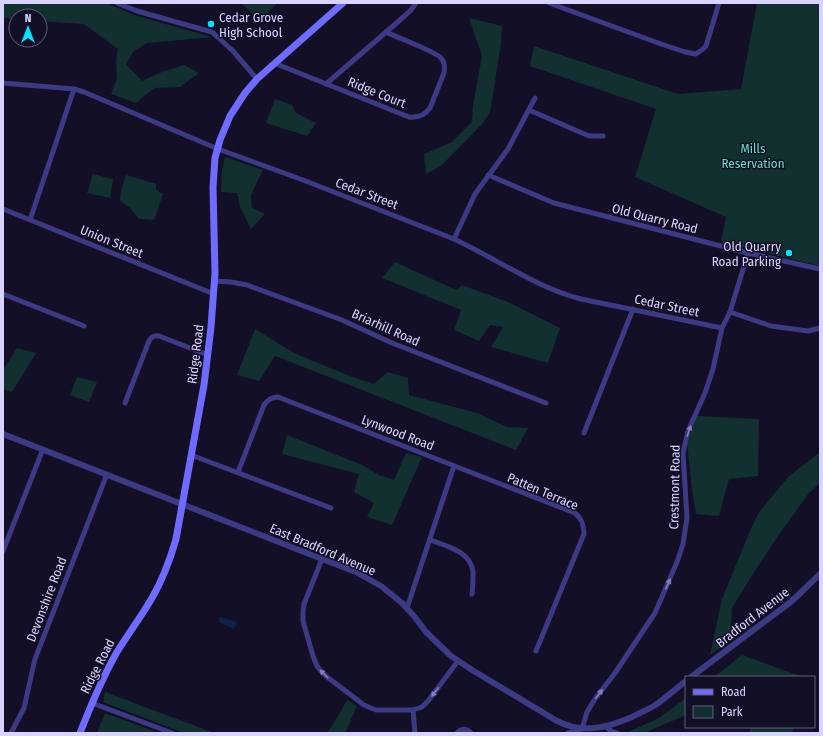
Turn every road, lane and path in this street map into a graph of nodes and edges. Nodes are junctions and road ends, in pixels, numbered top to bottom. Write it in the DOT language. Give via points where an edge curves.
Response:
graph roads {
  1 [pos="117,3"];
  2 [pos="343,3"];
  3 [pos="416,3"];
  4 [pos="549,3"];
  5 [pos="719,3"];
  6 [pos="386,32"];
  7 [pos="274,63"];
  8 [pos="257,79"];
  9 [pos="3,83"];
  10 [pos="326,84"];
  11 [pos="74,89"];
  12 [pos="535,98"];
  13 [pos="529,110"];
  14 [pos="603,136"];
  15 [pos="218,149"];
  16 [pos="488,176"];
  17 [pos="3,208"];
  18 [pos="30,220"];
  19 [pos="454,239"];
  20 [pos="748,253"];
  21 [pos="820,268"];
  22 [pos="214,281"];
  23 [pos="3,294"];
  24 [pos="214,294"];
  25 [pos="633,309"];
  26 [pos="730,312"];
  27 [pos="84,326"];
  28 [pos="722,328"];
  29 [pos="820,328"];
  30 [pos="208,355"];
  31 [pos="125,402"];
  32 [pos="546,403"];
  33 [pos="584,433"];
  34 [pos="3,434"];
  35 [pos="42,449"];
  36 [pos="192,455"];
  37 [pos="454,466"];
  38 [pos="238,472"];
  39 [pos="107,474"];
  40 [pos="183,504"];
  41 [pos="331,508"];
  42 [pos="430,540"];
  43 [pos="3,551"];
  44 [pos="322,558"];
  45 [pos="820,574"];
  46 [pos="472,594"];
  47 [pos="407,608"];
  48 [pos="536,651"];
  49 [pos="458,660"];
  50 [pos="693,676"];
  51 [pos="685,682"];
  52 [pos="92,703"];
  53 [pos="413,710"];
  54 [pos="605,726"];
  55 [pos="582,729"];
  56 [pos="11,733"];
  57 [pos="80,733"];
  58 [pos="172,733"];
  59 [pos="415,733"];
  60 [pos="457,733"];
  61 [pos="471,733"];
  62 [pos="568,733"];
  63 [pos="617,733"];
  1 -- 8 [label="street" via="212,32 233,51"];
  2 -- 7 [label="main road, Ridge Road"];
  3 -- 6 [label="street"];
  4 -- 5 [label="street" via="660,44 696,54 706,46"];
  6 -- 10 [label="street"];
  6 -- 10 [label="street, Ridge Court" via="436,54 443,61 444,73 426,113 418,117 409,117"];
  7 -- 8 [label="main road, Ridge Road"];
  7 -- 10 [label="street, Ridge Court"];
  8 -- 15 [label="main road, Ridge Road" via="244,93 226,124"];
  9 -- 11 [label="street, Cedar Street"];
  11 -- 15 [label="street, Cedar Street"];
  11 -- 18 [label="street"];
  12 -- 13 [label="street"];
  13 -- 14 [label="street" via="589,136"];
  13 -- 16 [label="street" via="508,149"];
  15 -- 19 [label="street, Cedar Street"];
  15 -- 22 [label="main road, Ridge Road" via="213,187"];
  16 -- 19 [label="street" via="475,194"];
  16 -- 20 [label="street, Old Quarry Road" via="554,203"];
  17 -- 18 [label="street, Union Street"];
  18 -- 24 [label="street, Union Street"];
  19 -- 25 [label="street, Cedar Street" via="555,291"];
  20 -- 21 [label="street, Old Quarry Road"];
  20 -- 26 [label="street, Crestmont Road"];
  22 -- 24 [label="main road, Ridge Road"];
  22 -- 32 [label="street, Briarhill Road" via="247,286 342,320 392,343"];
  23 -- 27 [label="street"];
  24 -- 30 [label="main road, Ridge Road"];
  25 -- 28 [label="street, Cedar Street"];
  25 -- 33 [label="street"];
  26 -- 28 [label="street, Crestmont Road"];
  26 -- 29 [label="street" via="770,326 808,331"];
  55 -- 28 [label="street, Crestmont Road, one-way" via="586,712 655,613 677,562 687,518 683,453 688,431 713,370"];
  30 -- 31 [label="street" via="159,336 151,338"];
  30 -- 36 [label="main road, Ridge Road"];
  34 -- 35 [label="street, East Bradford Avenue"];
  35 -- 39 [label="street, East Bradford Avenue"];
  35 -- 43 [label="street"];
  36 -- 38 [label="street"];
  36 -- 40 [label="main road, Ridge Road"];
  37 -- 38 [label="street, Lynwood Road" via="276,397 264,405"];
  37 -- 42 [label="street"];
  37 -- 48 [label="street, Patten Terrace" via="575,513 581,520 584,534"];
  38 -- 41 [label="street"];
  39 -- 40 [label="street, East Bradford Avenue"];
  39 -- 56 [label="street, Devonshire Road" via="35,659 24,708"];
  40 -- 44 [label="street, East Bradford Avenue"];
  40 -- 52 [label="main road, Ridge Road" via="176,539 164,573 117,652"];
  42 -- 46 [label="street" via="458,551 467,558 473,572"];
  42 -- 47 [label="street"];
  44 -- 47 [label="street, East Bradford Avenue" via="373,581"];
  53 -- 44 [label="street, one-way" via="376,710 364,705 326,677 317,666 302,614"];
  45 -- 50 [label="street, Bradford Avenue" via="792,601"];
  47 -- 49 [label="street, East Bradford Avenue" via="426,632"];
  49 -- 53 [label="street, one-way" via="425,704"];
  49 -- 55 [label="street, East Bradford Avenue" via="558,721"];
  51 -- 54 [label="street, East Bradford Avenue" via="655,705 627,719"];
  52 -- 57 [label="main road, Ridge Road"];
  52 -- 58 [label="street"];
  53 -- 59 [label="street"];
  54 -- 55 [label="street, East Bradford Avenue"];
  54 -- 63 [label="street"];
  55 -- 62 [label="street"];
  60 -- 61 [label="street" via="464,729"];
}
